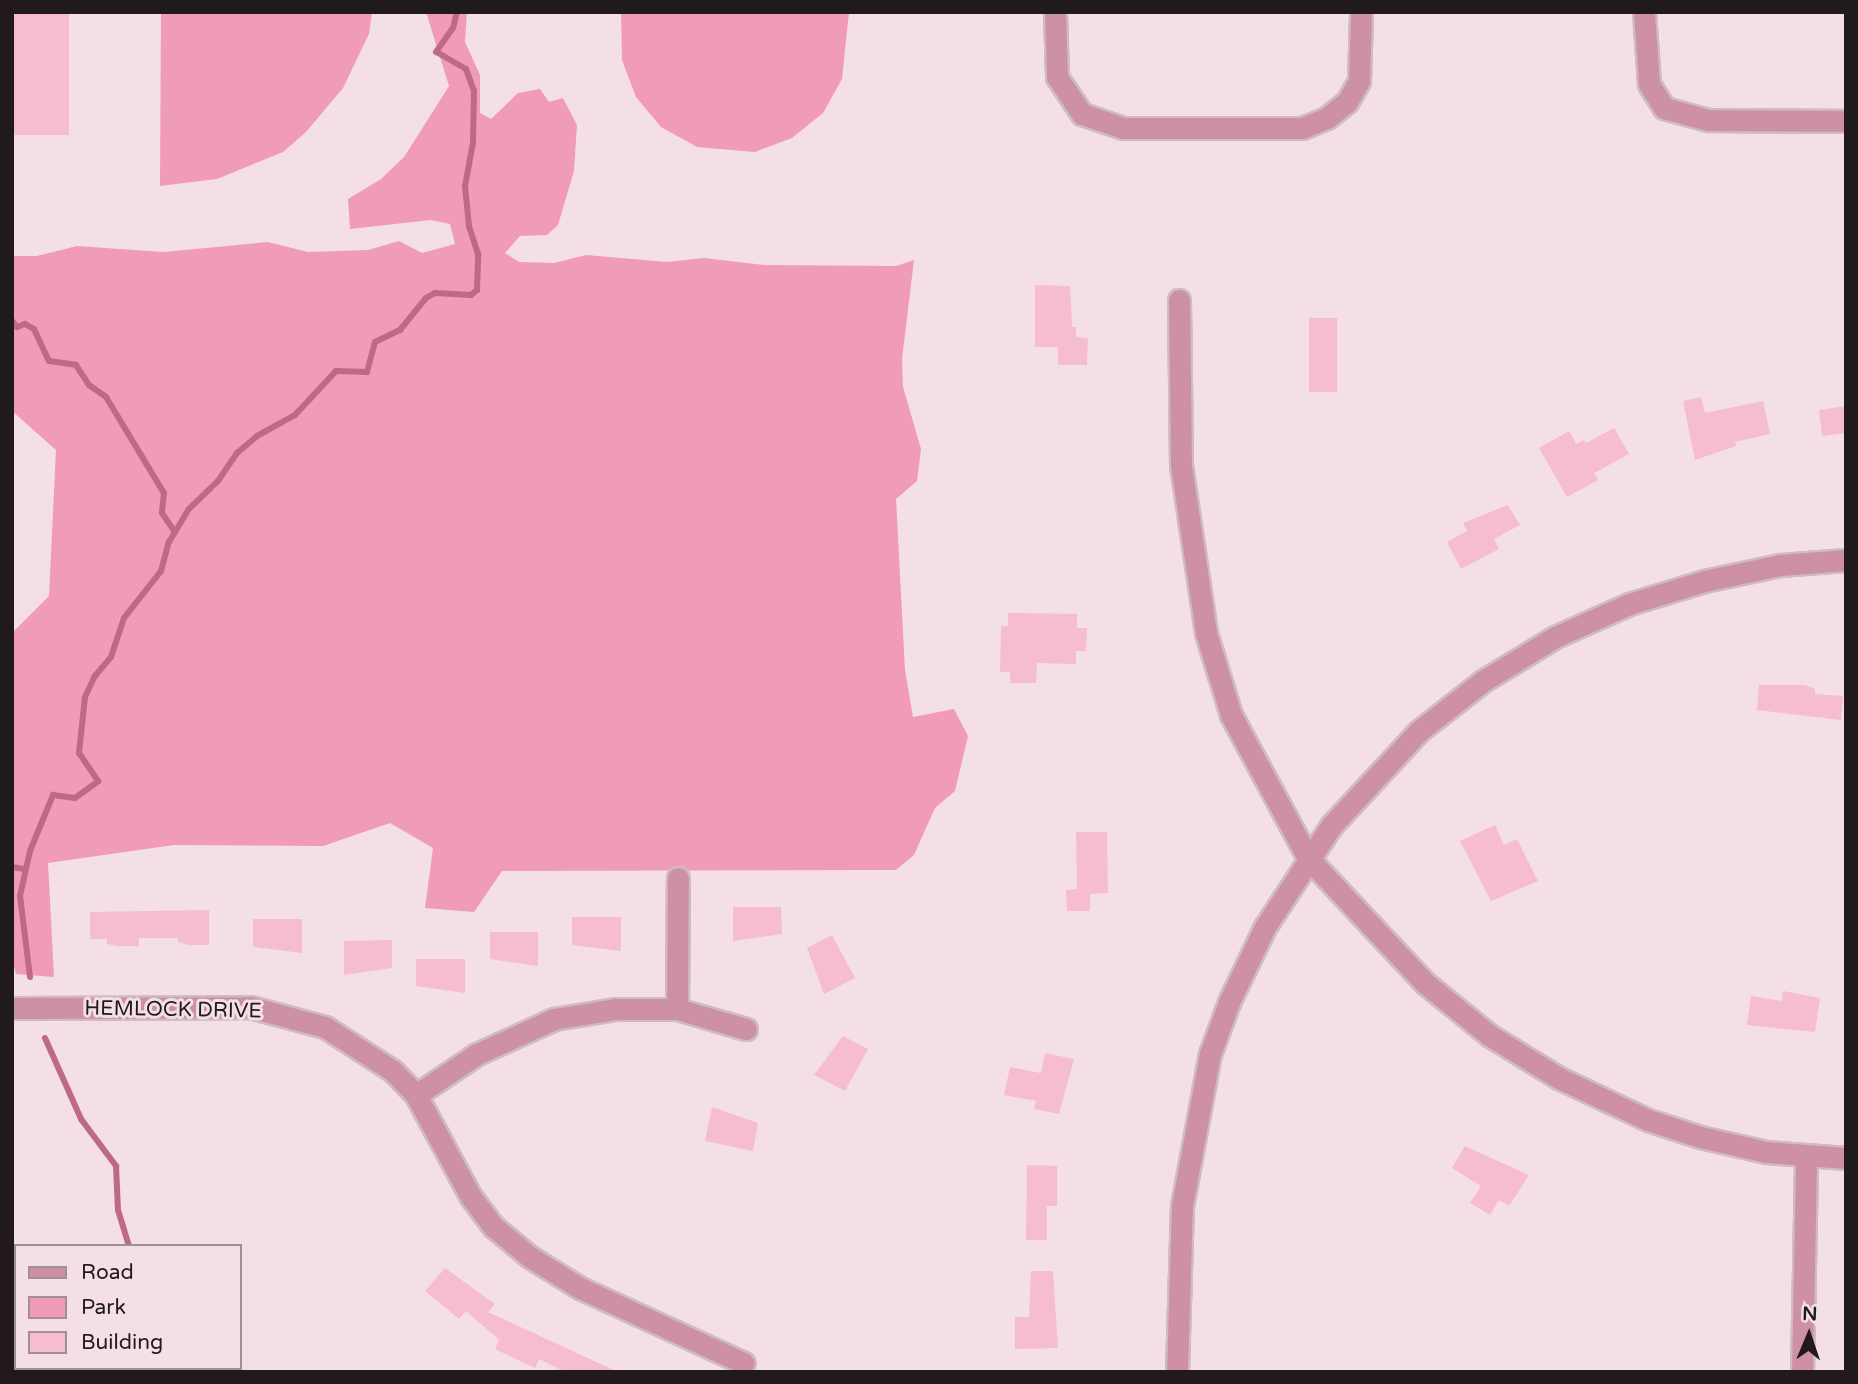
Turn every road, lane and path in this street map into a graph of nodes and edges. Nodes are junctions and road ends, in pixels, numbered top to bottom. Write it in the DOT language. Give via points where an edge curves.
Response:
graph roads {
  1 [pos="1055,12"];
  2 [pos="1361,12"];
  3 [pos="1644,12"];
  4 [pos="1846,121"];
  5 [pos="1179,300"];
  6 [pos="1846,560"];
  7 [pos="1308,858"];
  8 [pos="678,878"];
  9 [pos="12,1008"];
  10 [pos="677,1009"];
  11 [pos="746,1029"];
  12 [pos="416,1096"];
  13 [pos="1805,1156"];
  14 [pos="1846,1158"];
  15 [pos="744,1363"];
  16 [pos="1177,1372"];
  17 [pos="1802,1372"];
  1 -- 2 [label="street" via="1053,48 1057,77 1066,96 1082,114 1124,128 1302,128 1327,118 1347,102 1359,81"];
  3 -- 4 [label="street" via="1649,84 1664,108 1708,120"];
  5 -- 7 [label="street" via="1181,465 1206,633 1245,746"];
  6 -- 7 [label="street" via="1780,565 1667,591 1584,622 1524,654 1419,731 1361,790"];
  7 -- 13 [label="street" via="1415,973 1511,1050 1590,1095 1648,1121 1728,1144"];
  7 -- 16 [label="street" via="1260,937 1210,1054 1182,1206"];
  8 -- 10 [label="street"];
  9 -- 12 [label="street, HEMLOCK DRIVE" via="250,1007 285,1014 325,1027 393,1071"];
  10 -- 11 [label="street"];
  10 -- 12 [label="street" via="616,1009 555,1019 477,1054"];
  12 -- 15 [label="street, HEMLOCK DRIVE" via="471,1197 494,1227 530,1257 580,1288"];
  13 -- 14 [label="street"];
  13 -- 17 [label="street"];
}
